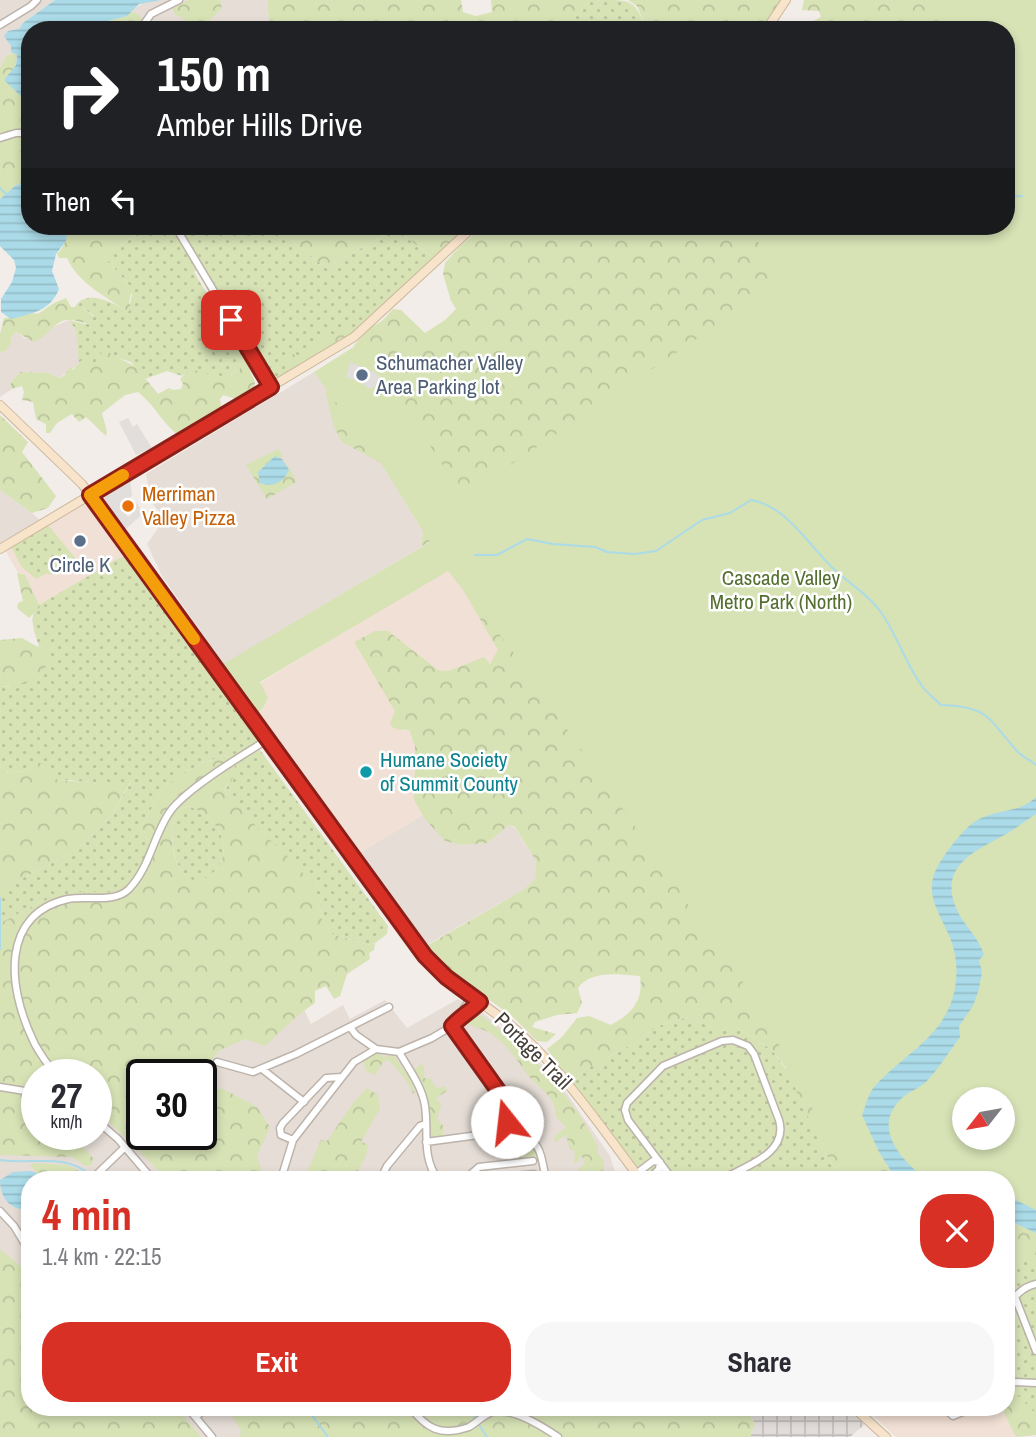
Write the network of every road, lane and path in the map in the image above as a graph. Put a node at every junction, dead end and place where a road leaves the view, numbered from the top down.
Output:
1 (37, 0) edge
2 (179, 0) edge
3 (786, 0) edge
4 (146, 21) edge
5 (772, 21) edge
6 (0, 25) edge
7 (21, 132) edge
8 (0, 138) edge
9 (180, 235) edge
10 (464, 235) edge
11 (271, 387) junction
12 (0, 405) edge
13 (90, 495) junction
14 (0, 548) edge
15 (267, 740) junction
16 (476, 999) junction
17 (389, 1007) dead end
18 (452, 1026) junction
19 (350, 1027) junction
20 (376, 1049) junction
21 (399, 1052) junction
22 (45, 1059) edge
23 (217, 1062) dead end
24 (261, 1069) junction
25 (342, 1077) junction
26 (0, 1087) edge
27 (21, 1090) edge
28 (304, 1102) junction
29 (425, 1124) junction
30 (503, 1130) junction
31 (112, 1135) edge
32 (293, 1140) junction
33 (426, 1142) junction
34 (125, 1147) junction
35 (533, 1161) dead end
36 (660, 1162) junction
37 (98, 1171) edge
38 (145, 1171) edge
39 (284, 1171) edge
40 (384, 1171) edge
41 (432, 1171) edge
42 (474, 1171) edge
43 (545, 1171) edge
44 (634, 1171) edge
45 (643, 1171) edge
46 (657, 1171) edge
47 (666, 1171) edge
48 (737, 1171) edge
49 (0, 1212) edge
50 (21, 1237) edge
51 (1036, 1284) edge
52 (1015, 1297) joint
53 (1015, 1310) edge
54 (1020, 1311) junction
55 (1036, 1351) edge
56 (1034, 1381) edge
57 (1015, 1383) edge
58 (197, 1416) edge
59 (416, 1416) edge
60 (485, 1416) edge
61 (517, 1416) edge
62 (863, 1416) edge
63 (212, 1437) edge
64 (558, 1437) edge
65 (886, 1437) edge

1 - 6 street
2 - 4 street
3 - 5 main road
7 - 8 street
9 - 11 street
10 - 11 main road
11 - 13 main road
12 - 13 main road, Portage Trail
13 - 14 main road
13 - 15 main road, Portage Trail
15 - 16 main road, Portage Trail
15 - 22 street
16 - 18 street
16 - 44 main road, Portage Trail
17 - 19 street
18 - 21 street
18 - 30 street
19 - 20 street
19 - 24 street
20 - 21 street
20 - 25 street
21 - 29 street
23 - 24 street
24 - 28 street
25 - 28 street
25 - 32 street
26 - 27 street
28 - 32 street
29 - 33 street
29 - 40 street
30 - 33 street
30 - 43 street
31 - 34 street
32 - 39 street
33 - 41 street
34 - 37 street
34 - 38 street
35 - 42 street
36 - 45 street
36 - 46 street
36 - 47 street
36 - 48 street
49 - 50 street
51 - 52 street
52 - 54 street
53 - 54 street
54 - 55 street
56 - 57 street
58 - 63 street
59 - 60 street
61 - 64 street
62 - 65 main road

